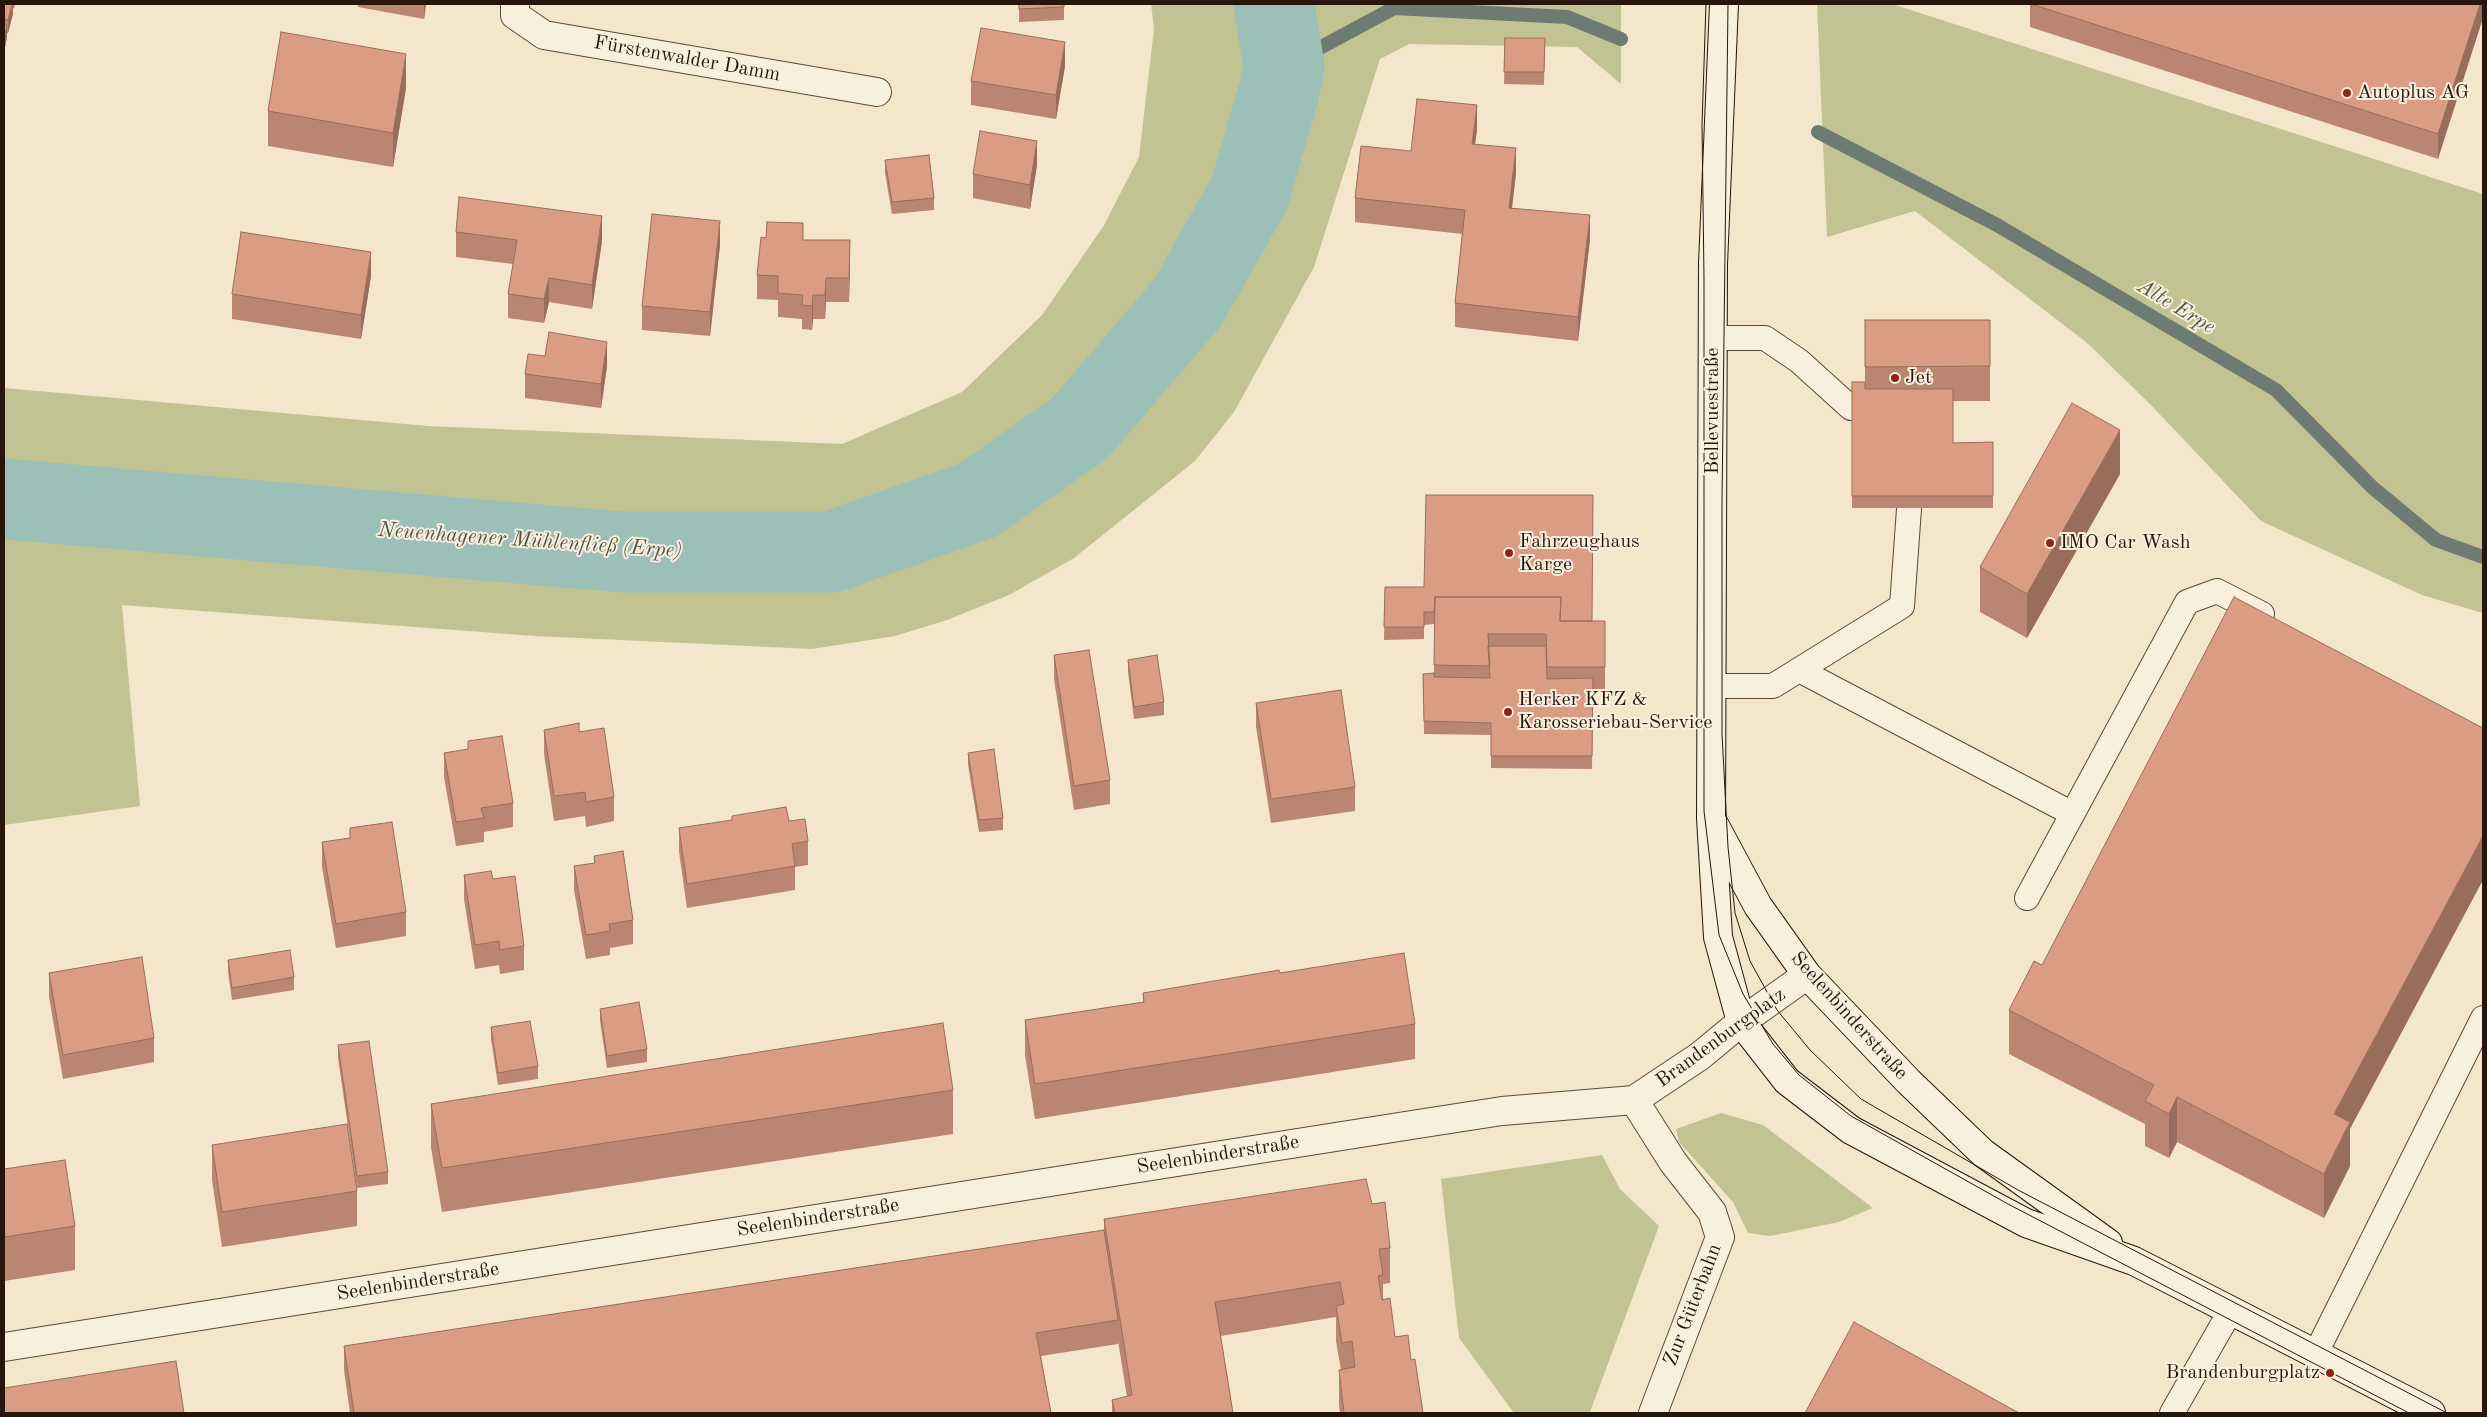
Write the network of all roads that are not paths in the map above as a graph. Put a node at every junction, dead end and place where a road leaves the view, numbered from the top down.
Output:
1 (515, 4) edge
2 (1724, 4) edge
3 (877, 92) dead end
4 (1713, 338) junction
5 (1851, 408) edge
6 (1909, 508) edge
7 (2280, 623) edge
8 (1799, 670) junction
9 (1710, 686) junction
10 (2071, 813) junction
11 (1711, 818) junction
12 (2027, 898) dead end
13 (1807, 975) junction
14 (2483, 1018) edge
15 (1741, 1022) junction
16 (1634, 1100) junction
17 (2134, 1261) junction
18 (2231, 1310) junction
19 (4, 1347) edge
20 (2316, 1353) junction
21 (1653, 1413) edge
22 (2172, 1413) edge
23 (2431, 1413) edge

1 - 3 street, Fürstenwalder Damm
2 - 4 street, Bellevuestraße
4 - 5 lane
4 - 9 street, Bellevuestraße
6 - 8 lane
7 - 10 lane
8 - 9 lane
8 - 10 lane
9 - 11 street, Bellevuestraße
10 - 12 lane
11 - 13 street, Seelenbinderstraße
11 - 15 street, Seelenbinderstraße
13 - 15 street, Brandenburgplatz
13 - 17 street, Seelenbinderstraße
14 - 20 lane
15 - 16 street, Brandenburgplatz
15 - 17 street, Seelenbinderstraße
16 - 19 street, Seelenbinderstraße
16 - 21 street, Zur Güterbahn
17 - 18 street, Seelenbinderstraße
18 - 20 street, Seelenbinderstraße
18 - 22 lane
20 - 23 street, Seelenbinderstraße

